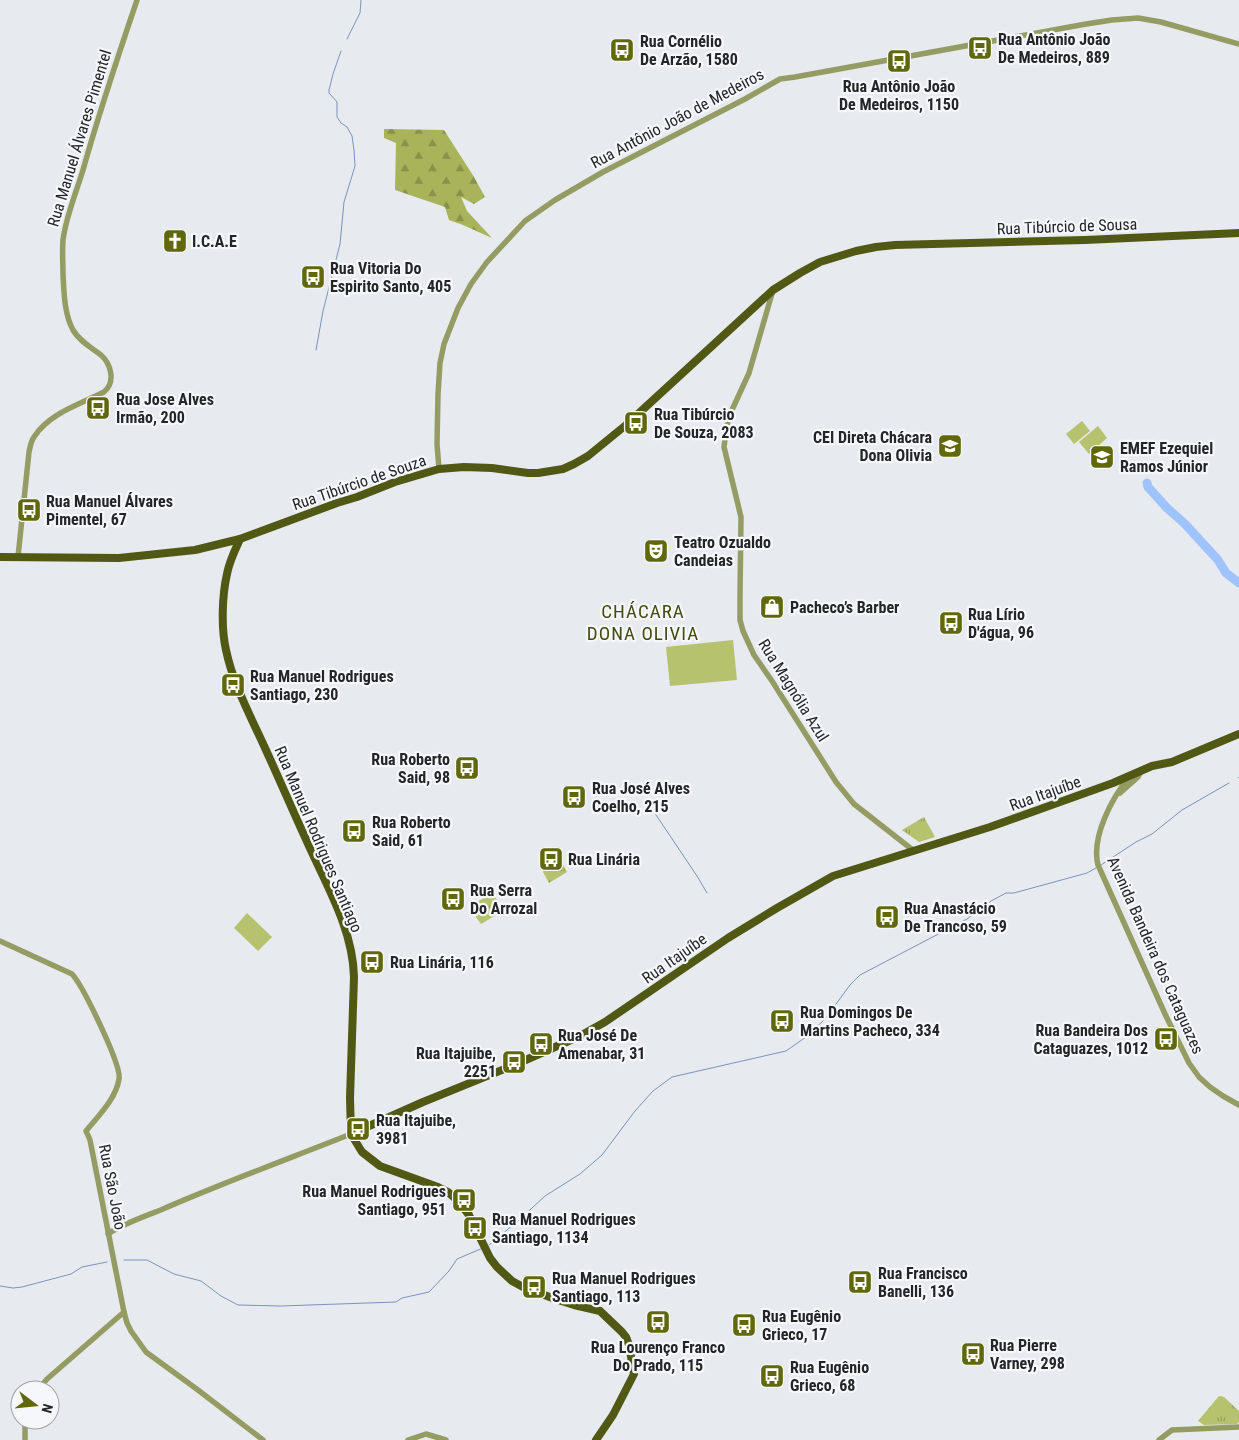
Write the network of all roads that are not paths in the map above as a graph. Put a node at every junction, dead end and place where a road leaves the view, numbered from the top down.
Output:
1 (137, 0) edge
2 (1239, 44) edge
3 (1239, 233) edge
4 (895, 245) joint
5 (773, 290) junction
6 (439, 469) junction
7 (240, 539) junction
8 (0, 557) edge
9 (18, 557) junction
10 (1239, 734) edge
11 (1134, 775) junction
12 (1117, 796) junction
13 (914, 850) junction
14 (0, 941) edge
15 (1239, 1105) edge
16 (351, 1134) junction
17 (106, 1223) junction
18 (118, 1227) junction
19 (108, 1234) junction
20 (124, 1312) junction
21 (47, 1380) edge
22 (1239, 1427) edge
23 (263, 1440) edge
24 (408, 1440) edge
25 (446, 1440) edge
26 (596, 1440) edge
27 (1159, 1440) edge

1 - 9 street, Rua Manuel Álvares Pimentel
2 - 6 street, Rua Antônio João de Medeiros
3 - 4 main road, Rua Tibúrcio de Sousa
4 - 5 main road, Rua Tibúrcio de Souza
5 - 6 main road, Rua Tibúrcio de Souza
5 - 13 street, Rua Magnólia Azul
6 - 7 main road, Rua Tibúrcio de Souza
7 - 9 main road, Rua Tibúrcio de Souza
7 - 16 main road, Rua Manuel Rodrigues Santiago
8 - 9 main road, Rua Tibúrcio de Souza
10 - 11 main road, Rua Itajuíbe
11 - 12 street, Avenida Bandeira dos Cataguazes
11 - 12 street, Avenida Bandeira dos Cataguazes
11 - 13 main road, Rua Itajuíbe
12 - 15 street, Avenida Bandeira dos Cataguazes
13 - 16 main road, Rua Itajuíbe
14 - 17 street, Rua São João
16 - 18 street, Rua Itajuíbe
16 - 26 main road
17 - 18 street
17 - 19 street, Rua São João
18 - 19 street, Rua Itajuíbe
19 - 20 street, Rua São João
20 - 21 street
20 - 23 street, Rua São João
22 - 27 street
24 - 25 street

